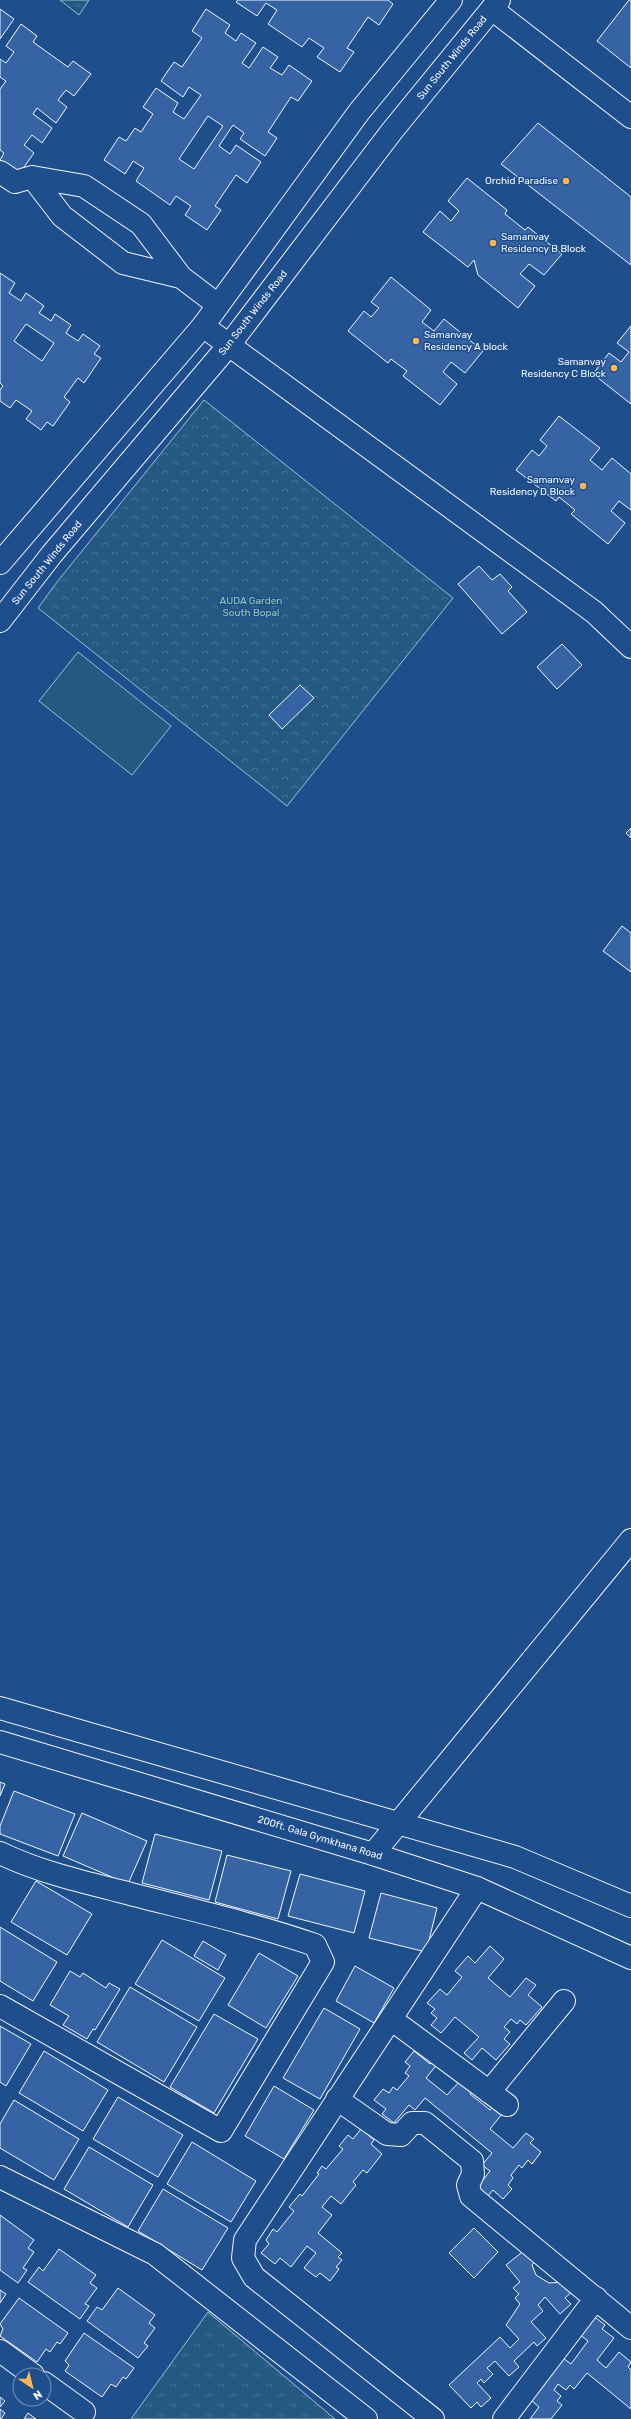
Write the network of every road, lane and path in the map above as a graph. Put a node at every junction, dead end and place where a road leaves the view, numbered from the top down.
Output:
1 (450, 0) edge
2 (496, 4) edge
3 (631, 116) edge
4 (0, 172) edge
5 (32, 177) junction
6 (181, 277) junction
7 (218, 305) junction
8 (203, 326) junction
9 (229, 345) junction
10 (0, 563) edge
11 (0, 621) edge
12 (631, 647) edge
13 (631, 1540) edge
14 (0, 1708) edge
15 (0, 1742) edge
16 (397, 1824) junction
17 (0, 1853) edge
18 (373, 1854) junction
19 (477, 1888) junction
20 (631, 1906) edge
21 (631, 1958) edge
22 (564, 2001) dead end
23 (0, 2006) edge
24 (391, 2019) junction
25 (489, 2092) junction
26 (337, 2099) junction
27 (507, 2105) dead end
28 (0, 2177) edge
29 (596, 2298) junction
30 (631, 2328) edge
31 (0, 2351) edge
32 (22, 2367) edge
33 (52, 2389) edge
34 (84, 2412) dead end
35 (366, 2419) edge
36 (433, 2419) edge
37 (504, 2419) edge

1 - 7 street
2 - 3 street
2 - 9 street, Sun South Winds Road
4 - 5 street
5 - 6 street
5 - 6 street
6 - 7 street
7 - 8 street
8 - 9 street
8 - 10 street
9 - 11 street, Sun South Winds Road
9 - 12 street
13 - 16 street
14 - 16 street
15 - 18 street, 200ft. Gala Gymkhana Road
16 - 18 street
16 - 20 street
17 - 23 street
18 - 19 street, 200ft. Gala Gymkhana Road
19 - 21 street, 200ft. Gala Gymkhana Road
19 - 24 street
22 - 25 street
24 - 25 street
24 - 26 street
25 - 27 street
26 - 29 street
26 - 36 street
28 - 35 street
29 - 30 street
29 - 37 street
31 - 32 street
33 - 34 street

